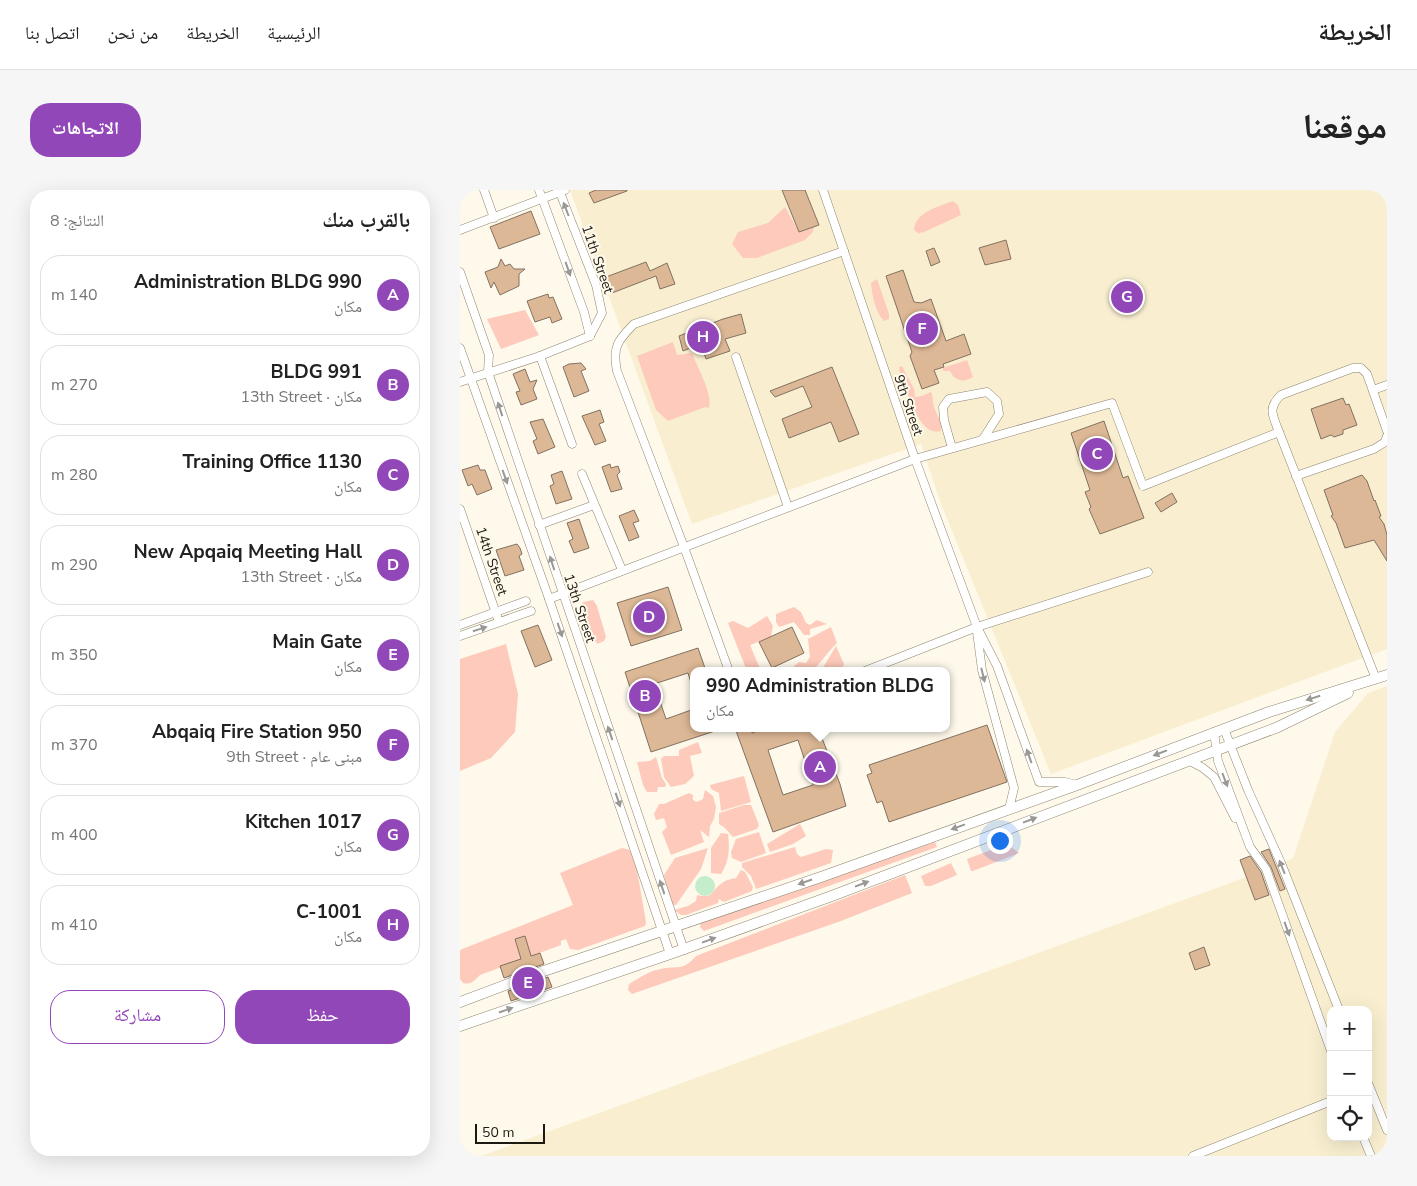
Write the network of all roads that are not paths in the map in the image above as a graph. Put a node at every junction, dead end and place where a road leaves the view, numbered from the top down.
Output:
1 (484, 190) edge
2 (539, 190) edge
3 (823, 190) edge
4 (561, 191) edge
5 (542, 199) junction
6 (494, 218) junction
7 (460, 230) edge
8 (844, 251) junction
9 (460, 272) edge
10 (590, 336) junction
11 (460, 348) edge
12 (540, 356) junction
13 (736, 356) dead end
14 (488, 372) junction
15 (470, 378) junction
16 (460, 382) edge
17 (1387, 385) edge
18 (1373, 390) junction
19 (1387, 431) edge
20 (1278, 432) junction
21 (1387, 436) edge
22 (983, 439) junction
23 (572, 444) dead end
24 (952, 448) junction
25 (914, 459) junction
26 (582, 474) dead end
27 (1296, 476) junction
28 (594, 505) junction
29 (788, 507) junction
30 (460, 509) edge
31 (539, 525) junction
32 (684, 547) junction
33 (622, 570) junction
34 (1148, 572) dead end
35 (562, 594) junction
36 (549, 598) junction
37 (526, 602) dead end
38 (531, 611) dead end
39 (496, 612) junction
40 (500, 622) junction
41 (460, 625) edge
42 (977, 627) junction
43 (460, 636) edge
44 (727, 667) edge
45 (875, 667) edge
46 (1387, 675) edge
47 (1376, 679) junction
48 (1219, 731) junction
49 (1230, 745) junction
50 (1216, 750) junction
51 (1190, 760) junction
52 (1077, 784) junction
53 (1009, 809) junction
54 (1250, 847) junction
55 (676, 926) junction
56 (662, 930) junction
57 (684, 950) junction
58 (670, 954) junction
59 (460, 1002) edge
60 (1337, 1006) edge
61 (460, 1026) edge
62 (1327, 1040) edge
63 (1372, 1093) edge
64 (1327, 1103) edge
65 (1387, 1130) edge
66 (1365, 1141) edge
67 (1193, 1156) edge
68 (1371, 1156) edge

1 - 6 street
2 - 5 street
3 - 8 street, 9th Street
4 - 5 street
10 -> 4 street, 11th Street
5 - 6 street
5 -> 10 street
6 - 7 street
8 - 25 street, 9th Street
8 - 32 street
9 - 14 street, 13th Street
10 - 12 street
11 - 15 street, 13th Street
12 - 14 street
12 - 23 street
13 - 29 street
14 - 15 street
31 -> 14 street, 13th Street
15 - 16 street
15 -> 36 street, 13th Street
17 - 18 street
18 - 19 street
18 - 20 street
20 - 22 street
20 - 27 street
21 - 27 street
22 - 24 street
22 - 24 street
24 - 25 street
25 - 29 street
25 - 42 street, 9th Street
26 - 28 street
27 - 47 street
28 - 31 street
28 - 33 street
29 - 32 street
30 - 39 street, 14th Street
35 -> 31 street, 13th Street
32 - 33 street
32 - 44 street
33 - 35 street
34 - 42 street
35 - 36 street
55 -> 35 street, 13th Street
36 -> 56 street, 13th Street
37 - 39 street
38 - 40 street
39 - 40 street, 14th Street
39 - 41 street
43 -> 40 street
42 - 45 street
52 -> 42 street
42 -> 53 street
46 - 47 street
47 -> 48 street
47 - 49 street
48 - 49 street
48 - 50 street
48 -> 52 street
49 - 50 street
60 -> 49 street
50 - 51 street
50 -> 54 street
51 - 54 street
57 -> 51 street
52 - 53 street
53 -> 55 street
54 -> 62 street
55 - 56 street
55 - 57 street, 13th Street
56 - 58 street, 13th Street
56 - 59 street
57 - 58 street
61 -> 58 street
63 - 65 street
64 - 67 street
66 - 68 street

